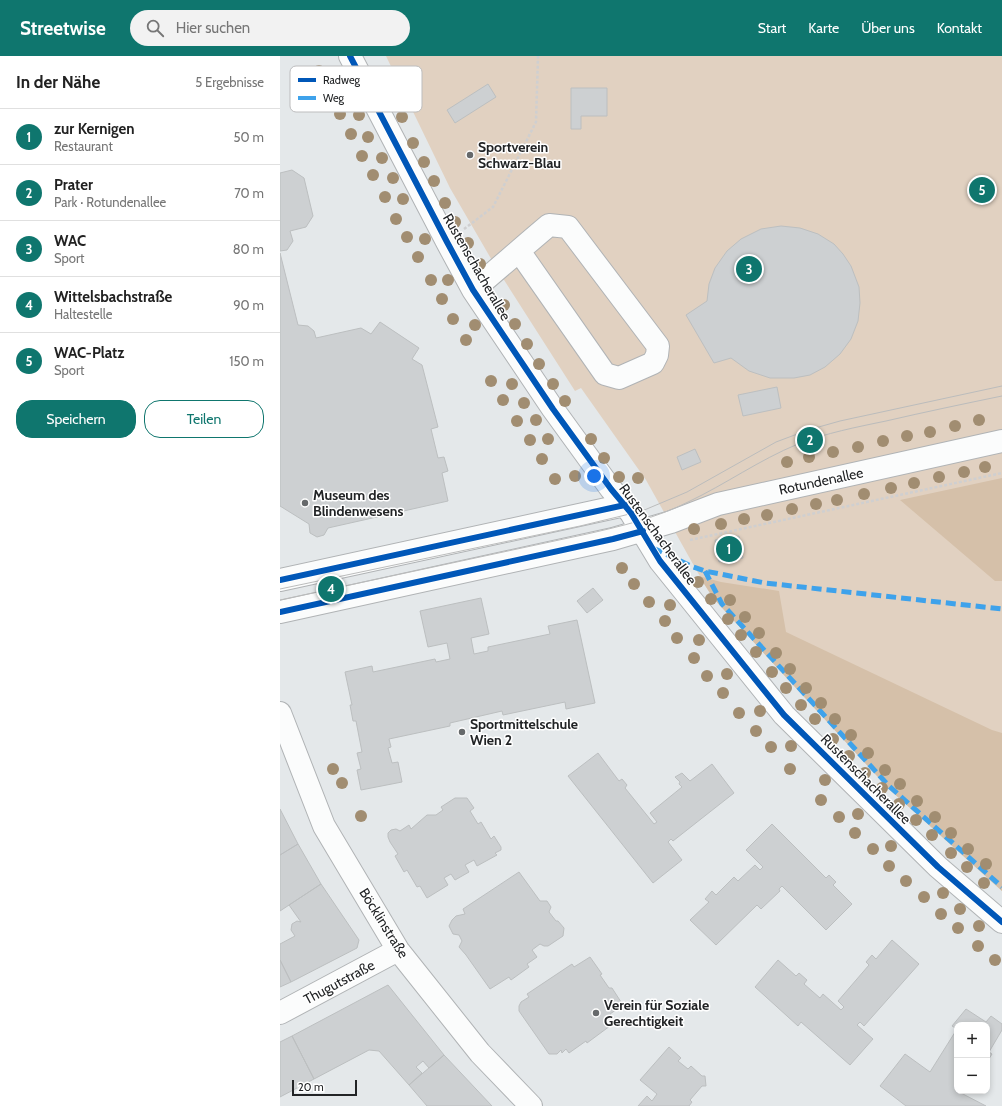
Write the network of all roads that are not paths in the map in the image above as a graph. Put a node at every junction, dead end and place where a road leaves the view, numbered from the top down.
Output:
1 (350, 56) edge
2 (355, 66) edge
3 (379, 112) edge
4 (519, 251) junction
5 (473, 290) junction
6 (1002, 441) edge
7 (625, 505) junction
8 (643, 531) junction
9 (280, 580) edge
10 (280, 612) edge
11 (280, 714) edge
12 (1002, 922) edge
13 (398, 950) junction
14 (280, 1014) edge
15 (531, 1106) edge

1 - 2 street, Rustenschacherallee
3 - 5 street, Rustenschacherallee
4 - 4 street
4 - 5 street
5 - 7 street, Rustenschacherallee
6 - 8 street, Rotundenallee
7 - 8 street, Rustenschacherallee
7 - 9 street
8 - 10 street, Rotundenallee
8 - 12 street, Rustenschacherallee
11 - 13 street, Böcklinstraße
13 - 14 street, Thugutstraße
13 - 15 street, Böcklinstraße

